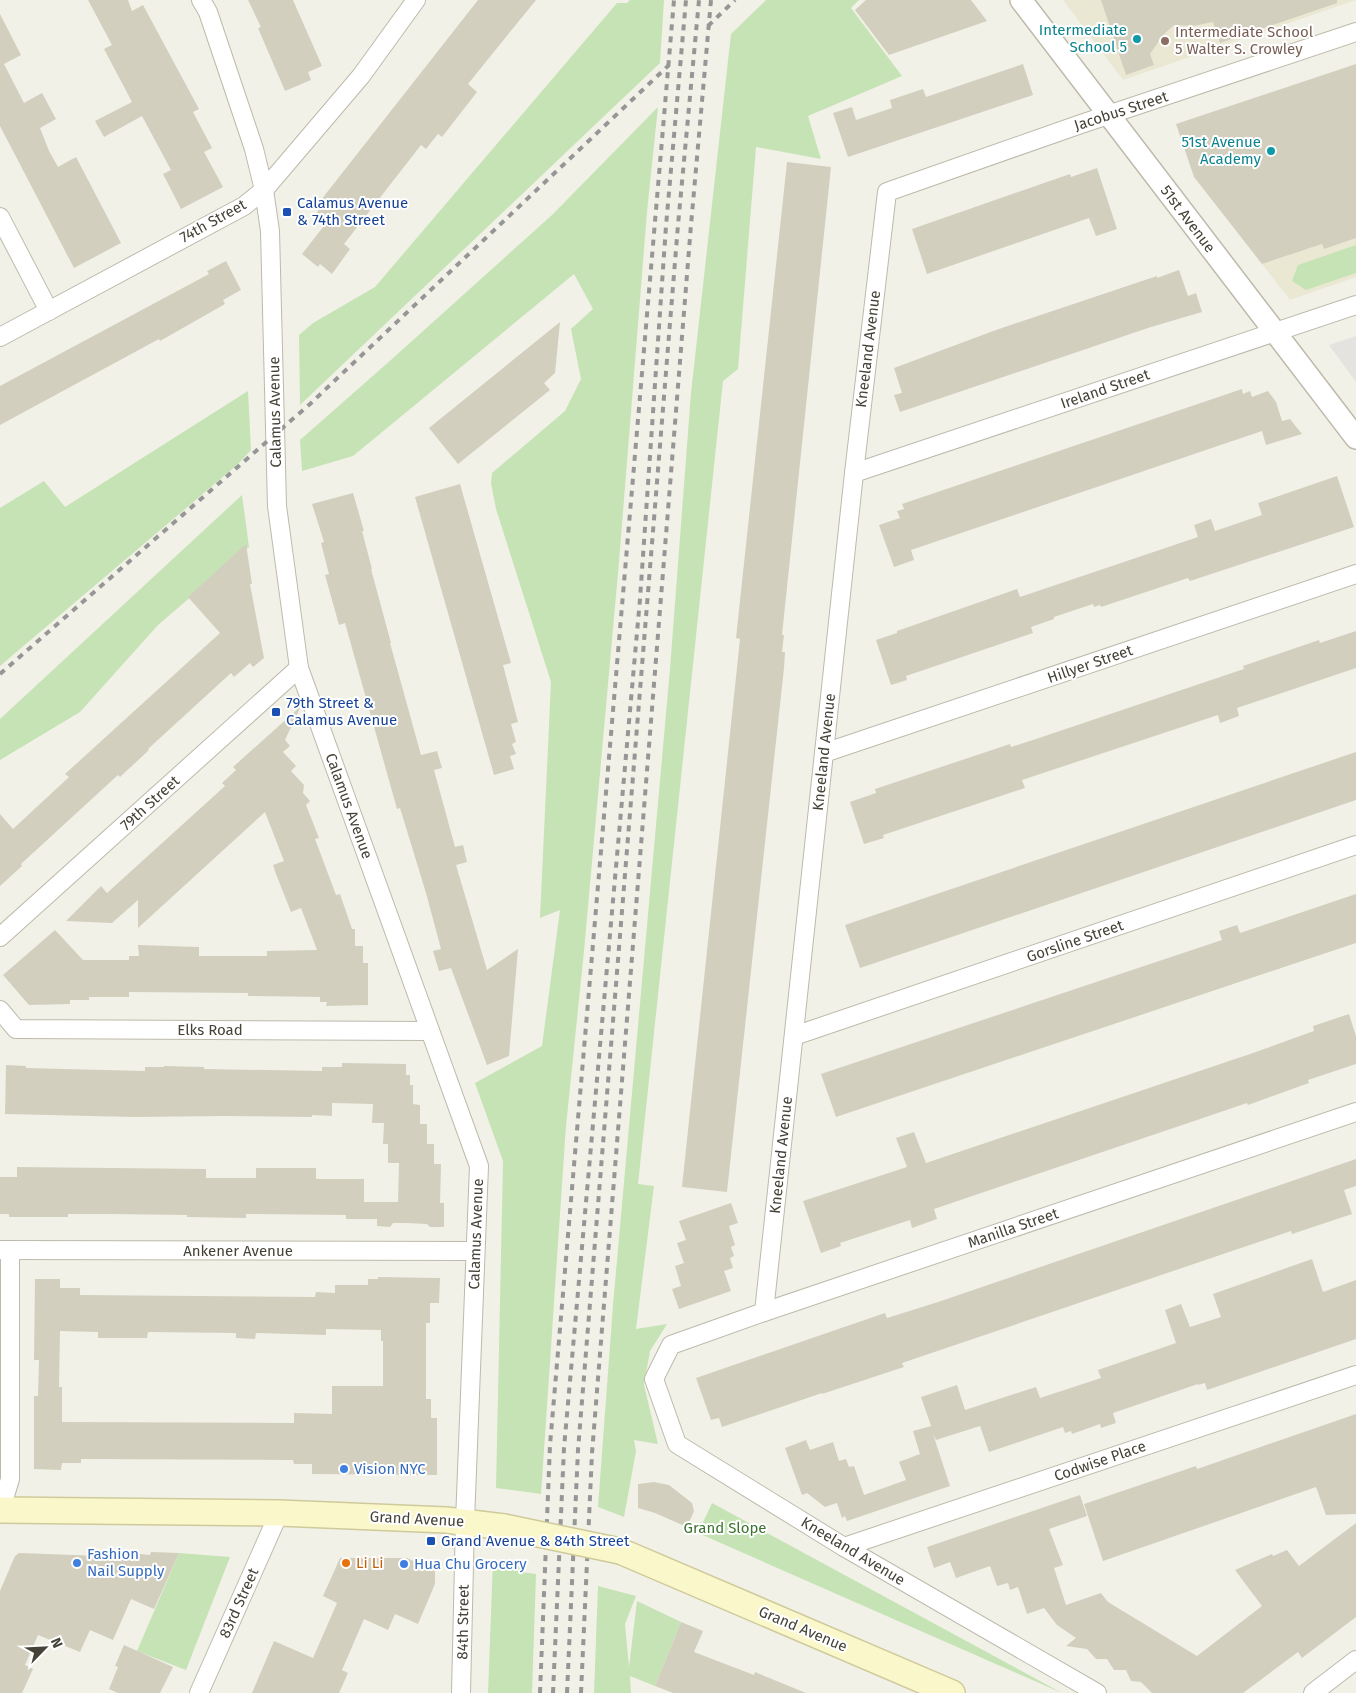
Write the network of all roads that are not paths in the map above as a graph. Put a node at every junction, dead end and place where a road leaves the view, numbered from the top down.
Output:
1 (201, 0) edge
2 (416, 0) edge
3 (1021, 0) edge
4 (1356, 32) edge
5 (1109, 115) junction
6 (264, 190) junction
7 (887, 192) joint
8 (0, 217) edge
9 (1356, 305) edge
10 (48, 311) junction
11 (1275, 332) junction
12 (0, 337) edge
13 (1356, 438) edge
14 (854, 473) junction
15 (1356, 574) edge
16 (299, 668) junction
17 (824, 753) junction
18 (1356, 845) edge
19 (0, 937) edge
20 (0, 1010) edge
21 (430, 1031) junction
22 (794, 1036) junction
23 (1356, 1112) edge
24 (5, 1250) edge
25 (475, 1251) junction
26 (764, 1312) junction
27 (671, 1345) joint
28 (1356, 1375) edge
29 (0, 1511) edge
30 (279, 1513) junction
31 (466, 1521) junction
32 (844, 1547) junction
33 (1356, 1660) edge
34 (199, 1693) edge
35 (461, 1693) edge
36 (952, 1693) edge
37 (1097, 1693) edge
38 (1313, 1693) edge

1 - 6 street, Calamus Avenue
2 - 6 street, 74th Street
3 - 5 street, 51st Avenue
4 - 5 street, Jacobus Street
5 - 7 street, Jacobus Street
5 - 11 street, 51st Avenue
6 - 10 street, 74th Street
6 - 16 street, Calamus Avenue
7 - 14 street, Kneeland Avenue
8 - 10 street
9 - 11 street, Ireland Street
10 - 12 street, 74th Street
11 - 13 street, 51st Avenue
11 - 14 street, Ireland Street
14 - 17 street, Kneeland Avenue
15 - 17 street, Hillyer Street
16 - 19 street, 79th Street
16 - 21 street, Calamus Avenue
17 - 22 street, Kneeland Avenue
18 - 22 street, Gorsline Street
20 - 21 street, Elks Road
21 - 25 street, Calamus Avenue
22 - 26 street, Kneeland Avenue
23 - 26 street, Manilla Street
24 - 25 street, Ankener Avenue
24 - 29 street
25 - 31 street, Calamus Avenue
26 - 27 street, Manilla Street
27 - 32 street, Kneeland Avenue
28 - 32 street, Codwise Place
29 - 30 main road, Grand Avenue
30 - 31 main road, Grand Avenue
30 - 34 street, 83rd Street
31 - 35 street, 84th Street
31 - 36 main road, Grand Avenue, bridge
32 - 37 street, Kneeland Avenue
33 - 38 street

